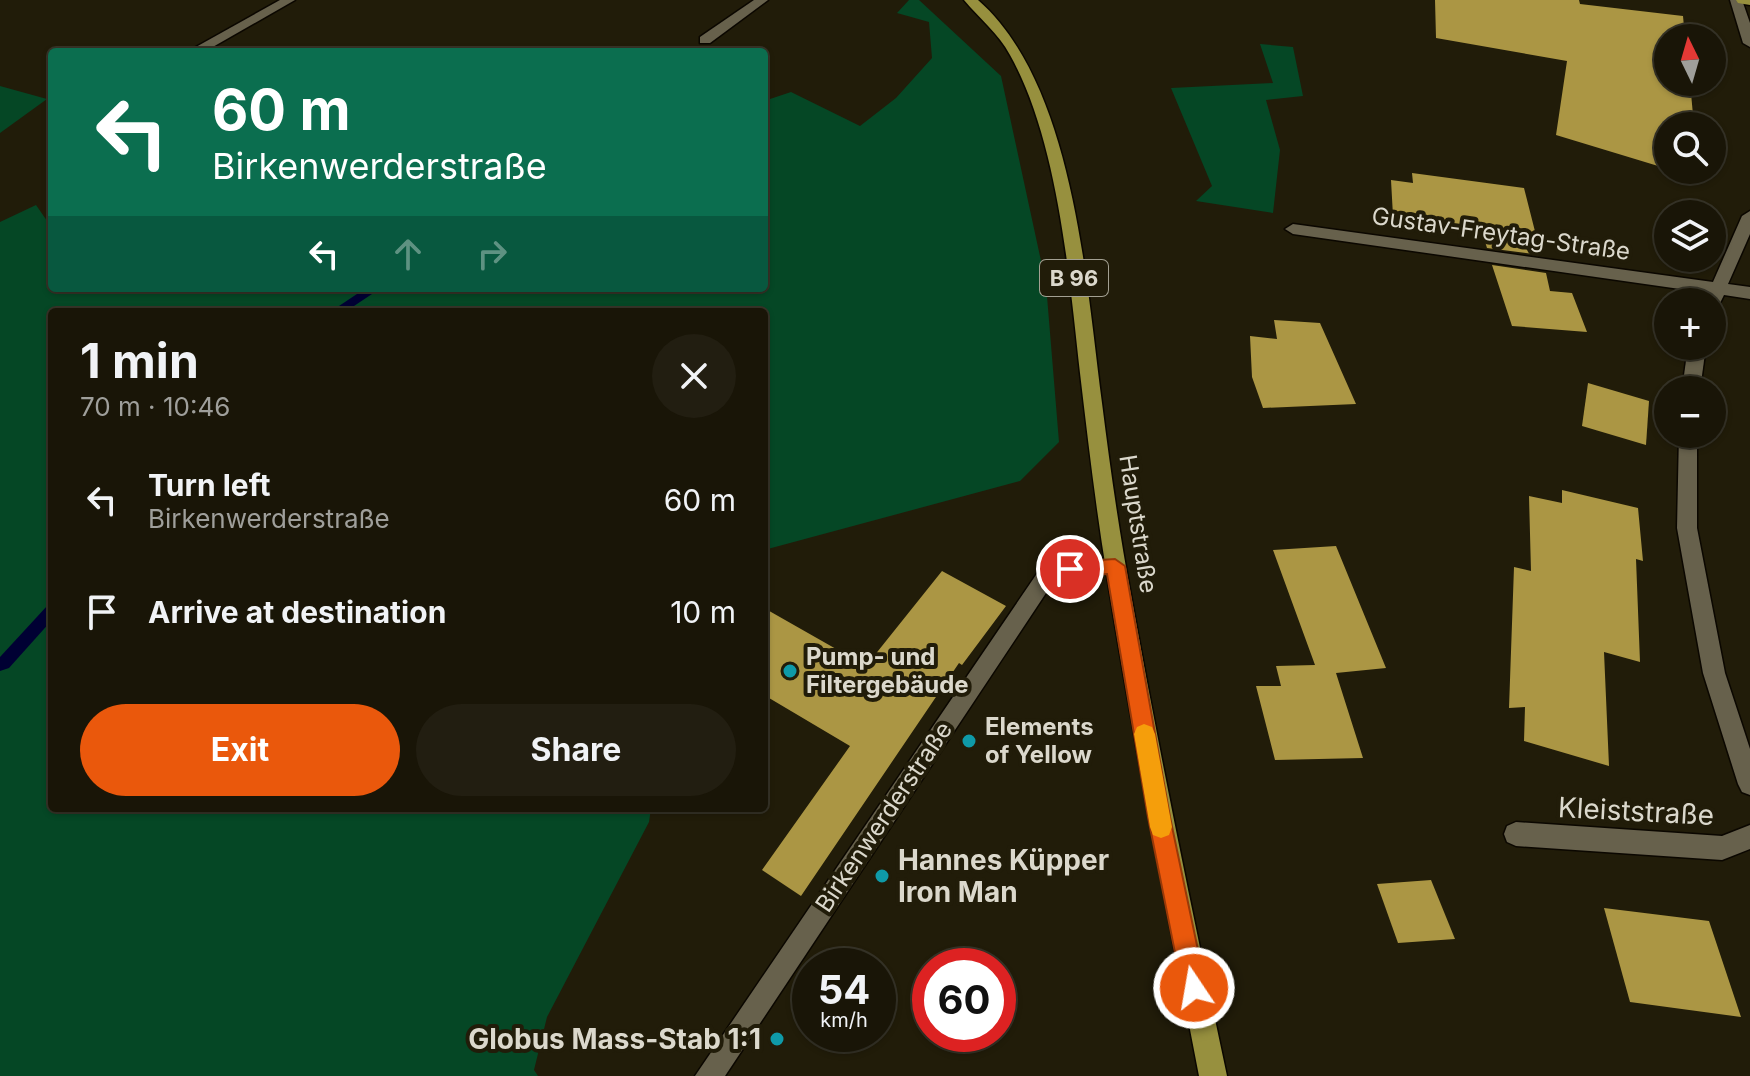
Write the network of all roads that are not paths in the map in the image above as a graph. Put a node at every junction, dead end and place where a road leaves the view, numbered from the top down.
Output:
1 (289, 0) edge
2 (762, 0) edge
3 (970, 0) edge
4 (1739, 0) edge
5 (1750, 1) edge
6 (705, 40) dead end
7 (1750, 43) edge
8 (201, 48) edge
9 (1750, 216) edge
10 (1293, 229) dead end
11 (1665, 288) edge
12 (1718, 288) edge
13 (1750, 293) edge
14 (1726, 295) edge
15 (1688, 448) edge
16 (1115, 566) junction
17 (1750, 784) edge
18 (1516, 834) dead end
19 (1750, 837) edge
20 (709, 1076) edge
21 (1213, 1076) edge

1 - 8 street
2 - 6 street
3 - 16 main road, Hauptstraße / B 96
4 - 5 main road
4 - 7 street
9 - 12 street
10 - 11 street, Gustav-Freytag-Straße
13 - 14 street, Gustav-Freytag-Straße
15 - 17 street
16 - 20 street, Birkenwerderstraße
16 - 21 main road, Hauptstraße / B 96
18 - 19 street, Kleiststraße

